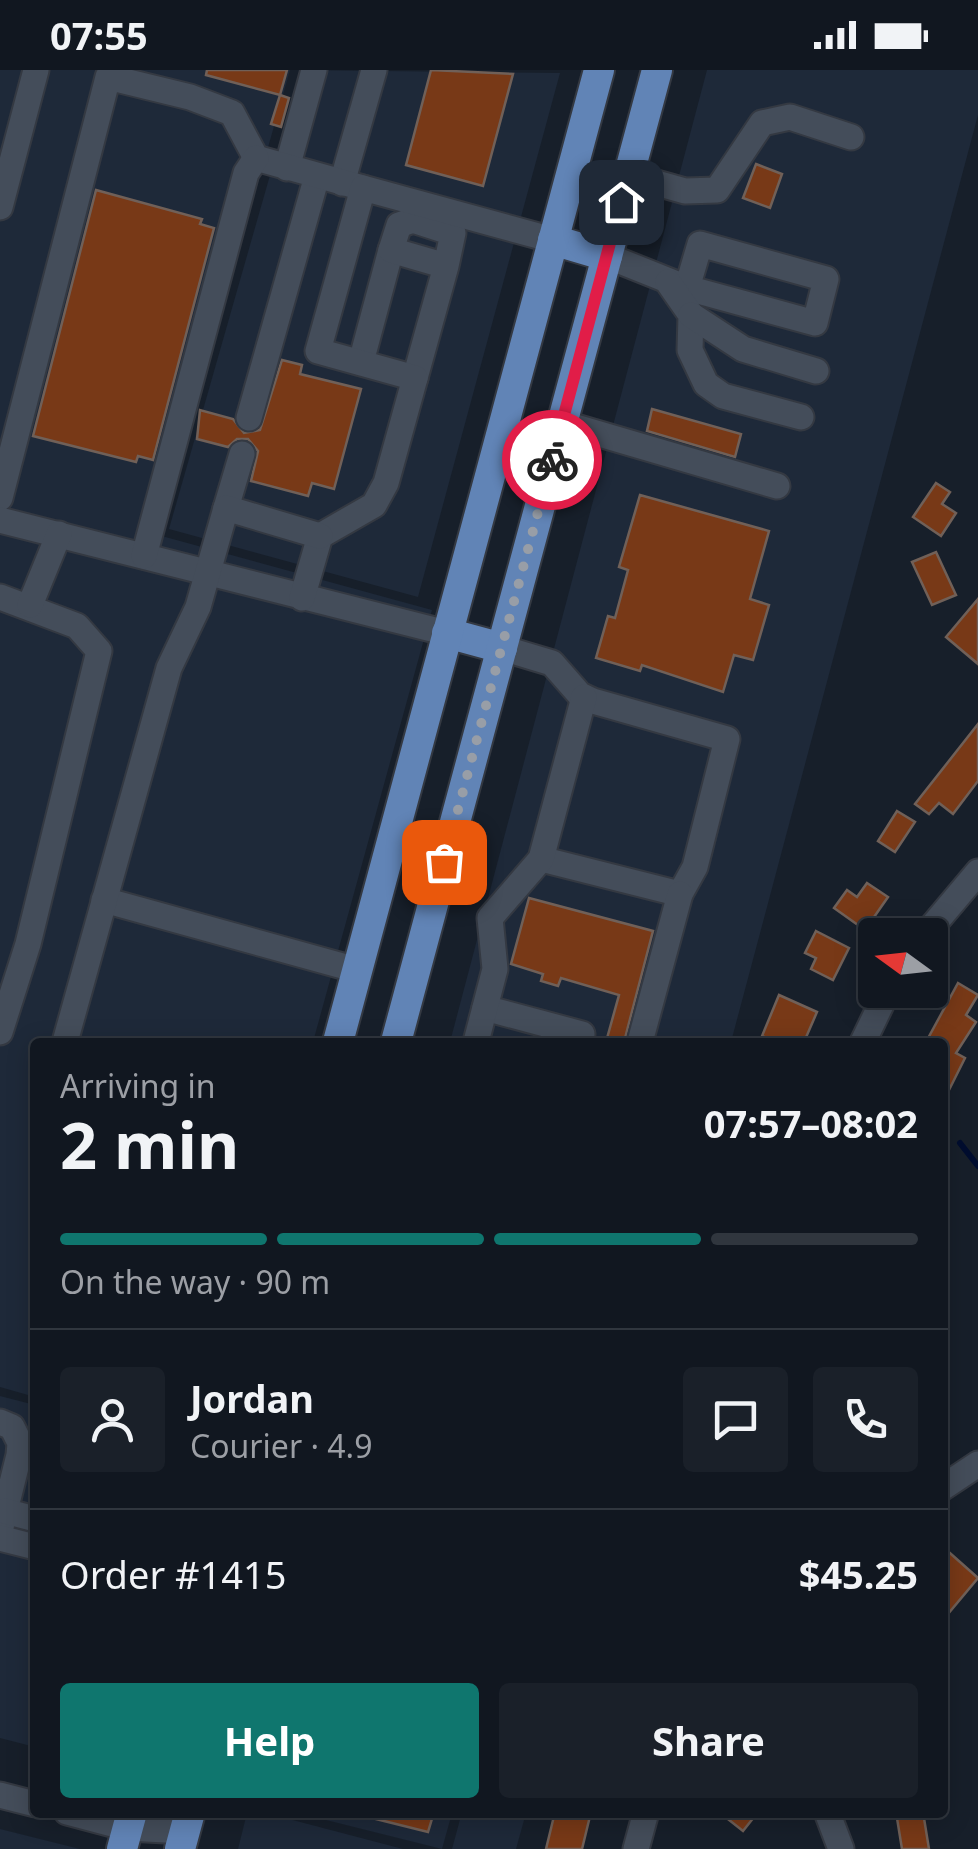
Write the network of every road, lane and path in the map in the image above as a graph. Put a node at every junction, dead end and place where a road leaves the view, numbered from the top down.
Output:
1 (36, 70) edge
2 (314, 70) edge
3 (374, 70) edge
4 (598, 70) edge
5 (656, 70) edge
6 (851, 137) dead end
7 (256, 158) junction
8 (287, 168) junction
9 (628, 175) junction
10 (341, 183) junction
11 (0, 207) edge
12 (553, 240) junction
13 (392, 243) junction
14 (607, 256) junction
15 (448, 259) junction
16 (678, 285) junction
17 (692, 315) junction
18 (360, 362) junction
19 (816, 370) dead end
20 (415, 378) junction
21 (801, 417) dead end
22 (249, 418) dead end
23 (562, 423) junction
24 (242, 454) dead end
25 (777, 486) dead end
26 (0, 498) edge
27 (226, 508) junction
28 (0, 520) edge
29 (60, 534) junction
30 (320, 536) junction
31 (144, 556) junction
32 (207, 573) junction
33 (0, 597) edge
34 (302, 598) junction
35 (30, 606) junction
36 (447, 633) junction
37 (502, 648) junction
38 (584, 696) junction
39 (540, 859) junction
40 (978, 872) edge
41 (680, 894) junction
42 (104, 900) junction
43 (939, 918) edge
44 (358, 970) junction
45 (485, 1008) junction
46 (879, 1008) edge
47 (0, 1032) edge
48 (582, 1034) dead end
49 (66, 1038) edge
50 (339, 1038) edge
51 (397, 1038) edge
52 (477, 1038) edge
53 (641, 1038) edge
54 (864, 1038) edge
55 (0, 1422) edge
56 (978, 1464) edge
57 (948, 1484) edge
58 (30, 1520) edge
59 (2, 1527) edge
60 (30, 1544) edge
61 (0, 1794) edge
62 (30, 1803) edge
63 (87, 1818) edge
64 (644, 1818) edge
65 (829, 1818) edge
66 (127, 1830) edge
67 (185, 1831) edge
68 (636, 1849) edge
69 (841, 1849) edge

1 - 11 street
2 - 8 street
3 - 10 street
4 - 12 main road
5 - 9 main road
6 - 9 street
7 - 8 street
7 - 26 street
7 - 31 street
8 - 10 street
9 - 14 main road
10 - 12 street
10 - 18 street
10 - 22 street
12 - 14 main road
12 - 36 main road
13 - 15 street
13 - 15 street
13 - 18 street
14 - 16 street
14 - 23 main road
15 - 20 street
16 - 16 street
16 - 17 street
17 - 19 street
17 - 21 street
18 - 20 street
20 - 30 street
23 - 25 street
23 - 37 main road
24 - 27 street
27 - 30 street
27 - 32 street
28 - 29 street
29 - 31 street
29 - 35 street
30 - 34 street
31 - 32 street
32 - 34 street
32 - 42 street
33 - 35 street
34 - 36 street
35 - 47 street
36 - 37 main road
36 - 44 main road
37 - 38 street
37 - 51 main road
38 - 39 street
38 - 41 street
39 - 41 street
39 - 45 street
40 - 43 street
41 - 53 street
42 - 44 street
42 - 49 street
44 - 50 main road
45 - 48 street
45 - 52 street
46 - 54 street
55 - 59 street
56 - 57 street
58 - 59 street
59 - 60 street
61 - 62 street
63 - 66 street
64 - 68 street
65 - 69 street
66 - 67 street

